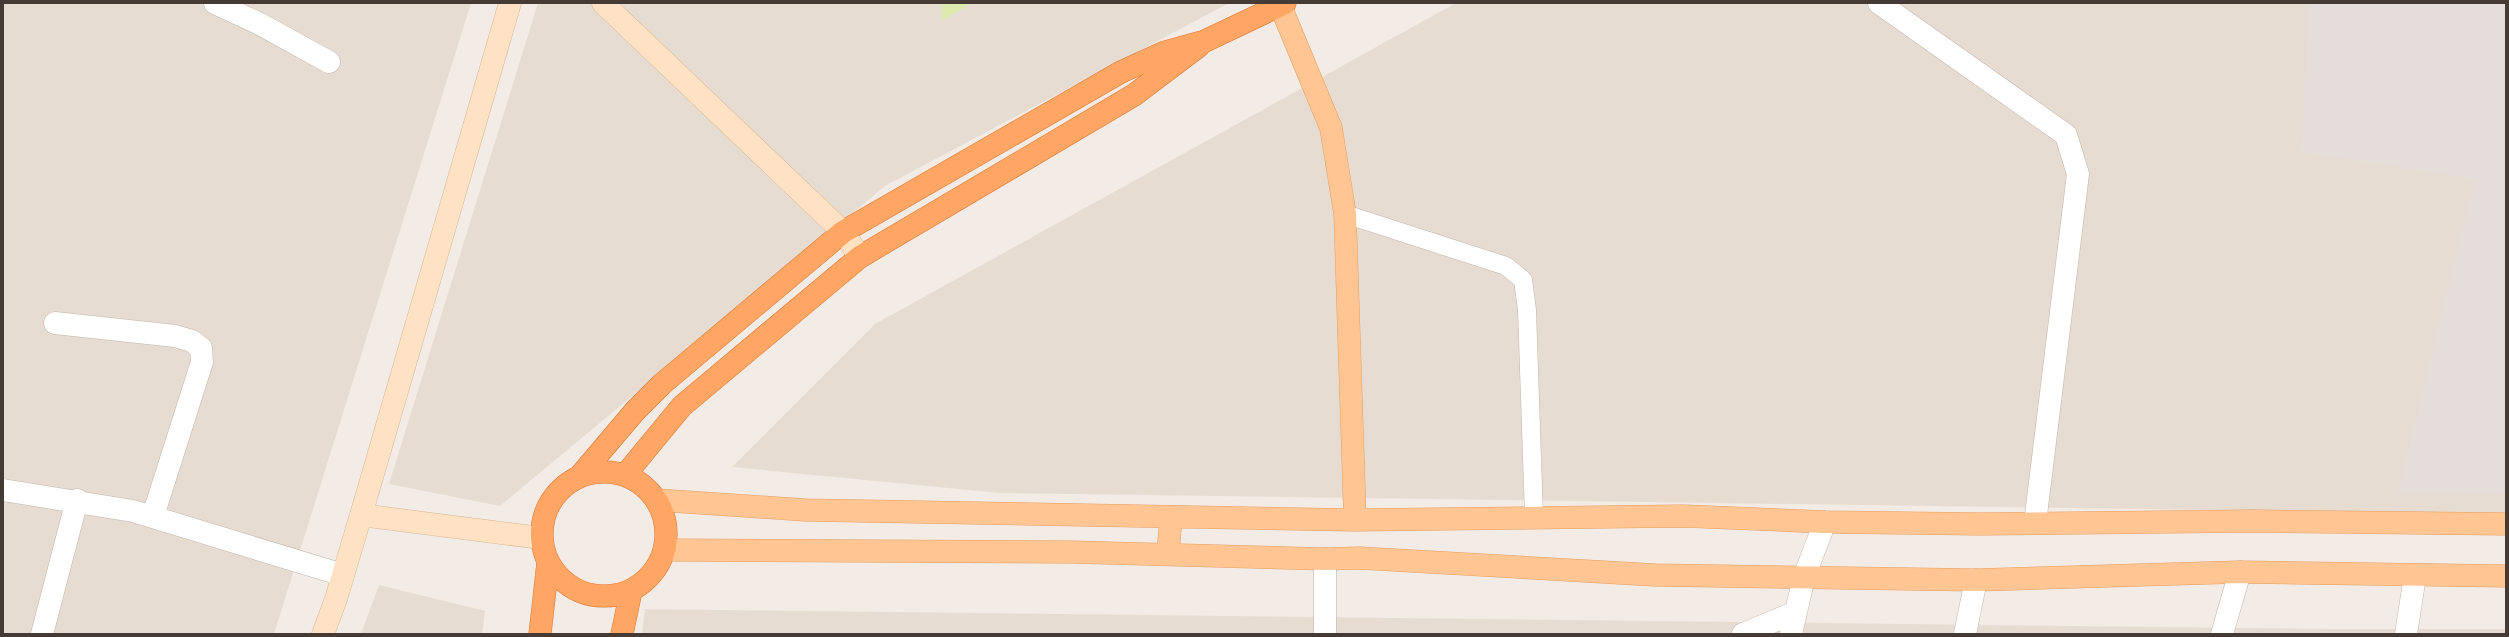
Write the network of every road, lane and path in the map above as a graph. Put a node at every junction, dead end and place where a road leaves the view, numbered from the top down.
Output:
1 (215, 3) edge
2 (510, 3) edge
3 (603, 3) edge
4 (1878, 3) edge
5 (1282, 4) edge
6 (1205, 41) junction
7 (329, 62) dead end
8 (1345, 214) junction
9 (843, 232) junction
10 (860, 257) junction
11 (55, 323) dead end
12 (625, 475) junction
13 (579, 477) junction
14 (3, 490) edge
15 (77, 500) junction
16 (657, 500) junction
17 (153, 516) junction
18 (361, 516) junction
19 (1171, 517) junction
20 (1534, 517) junction
21 (1355, 520) junction
22 (1825, 522) junction
23 (2035, 523) junction
24 (2506, 524) edge
25 (541, 538) junction
26 (666, 550) junction
27 (1168, 553) junction
28 (1325, 559) junction
29 (548, 562) junction
30 (2240, 572) junction
31 (343, 575) junction
32 (2415, 576) junction
33 (2506, 576) edge
34 (1804, 578) junction
35 (1976, 580) junction
36 (631, 591) junction
37 (1796, 612) junction
38 (42, 634) edge
39 (323, 634) edge
40 (540, 634) edge
41 (622, 634) edge
42 (1325, 634) edge
43 (1743, 634) edge
44 (1791, 634) edge
45 (1965, 634) edge
46 (2222, 634) edge
47 (2406, 634) edge

1 - 7 street
2 - 18 street
3 - 9 street
4 - 23 street
5 - 6 highway
5 - 8 main road
6 - 9 highway
6 - 10 highway
8 - 20 lane
8 - 21 main road
9 - 10 street
9 - 13 highway
10 - 12 highway
11 - 17 street
12 - 13 highway
12 - 16 highway
13 - 25 highway
14 - 15 street
15 - 17 street
15 - 38 street
16 - 19 main road
16 - 26 highway
17 - 31 street
18 - 25 street
18 - 31 street
19 - 21 main road
19 - 27 main road
20 - 21 main road
20 - 22 main road
22 - 23 main road
22 - 34 street
23 - 24 main road
25 - 29 highway
26 - 27 main road
26 - 36 highway
27 - 28 main road
28 - 34 main road
28 - 42 street
29 - 36 highway
29 - 40 highway
30 - 32 main road
30 - 35 main road
30 - 46 street
31 - 39 street
32 - 33 main road
32 - 47 street
34 - 35 main road
34 - 37 street
35 - 45 street
36 - 41 highway
37 - 43 street
37 - 44 street

